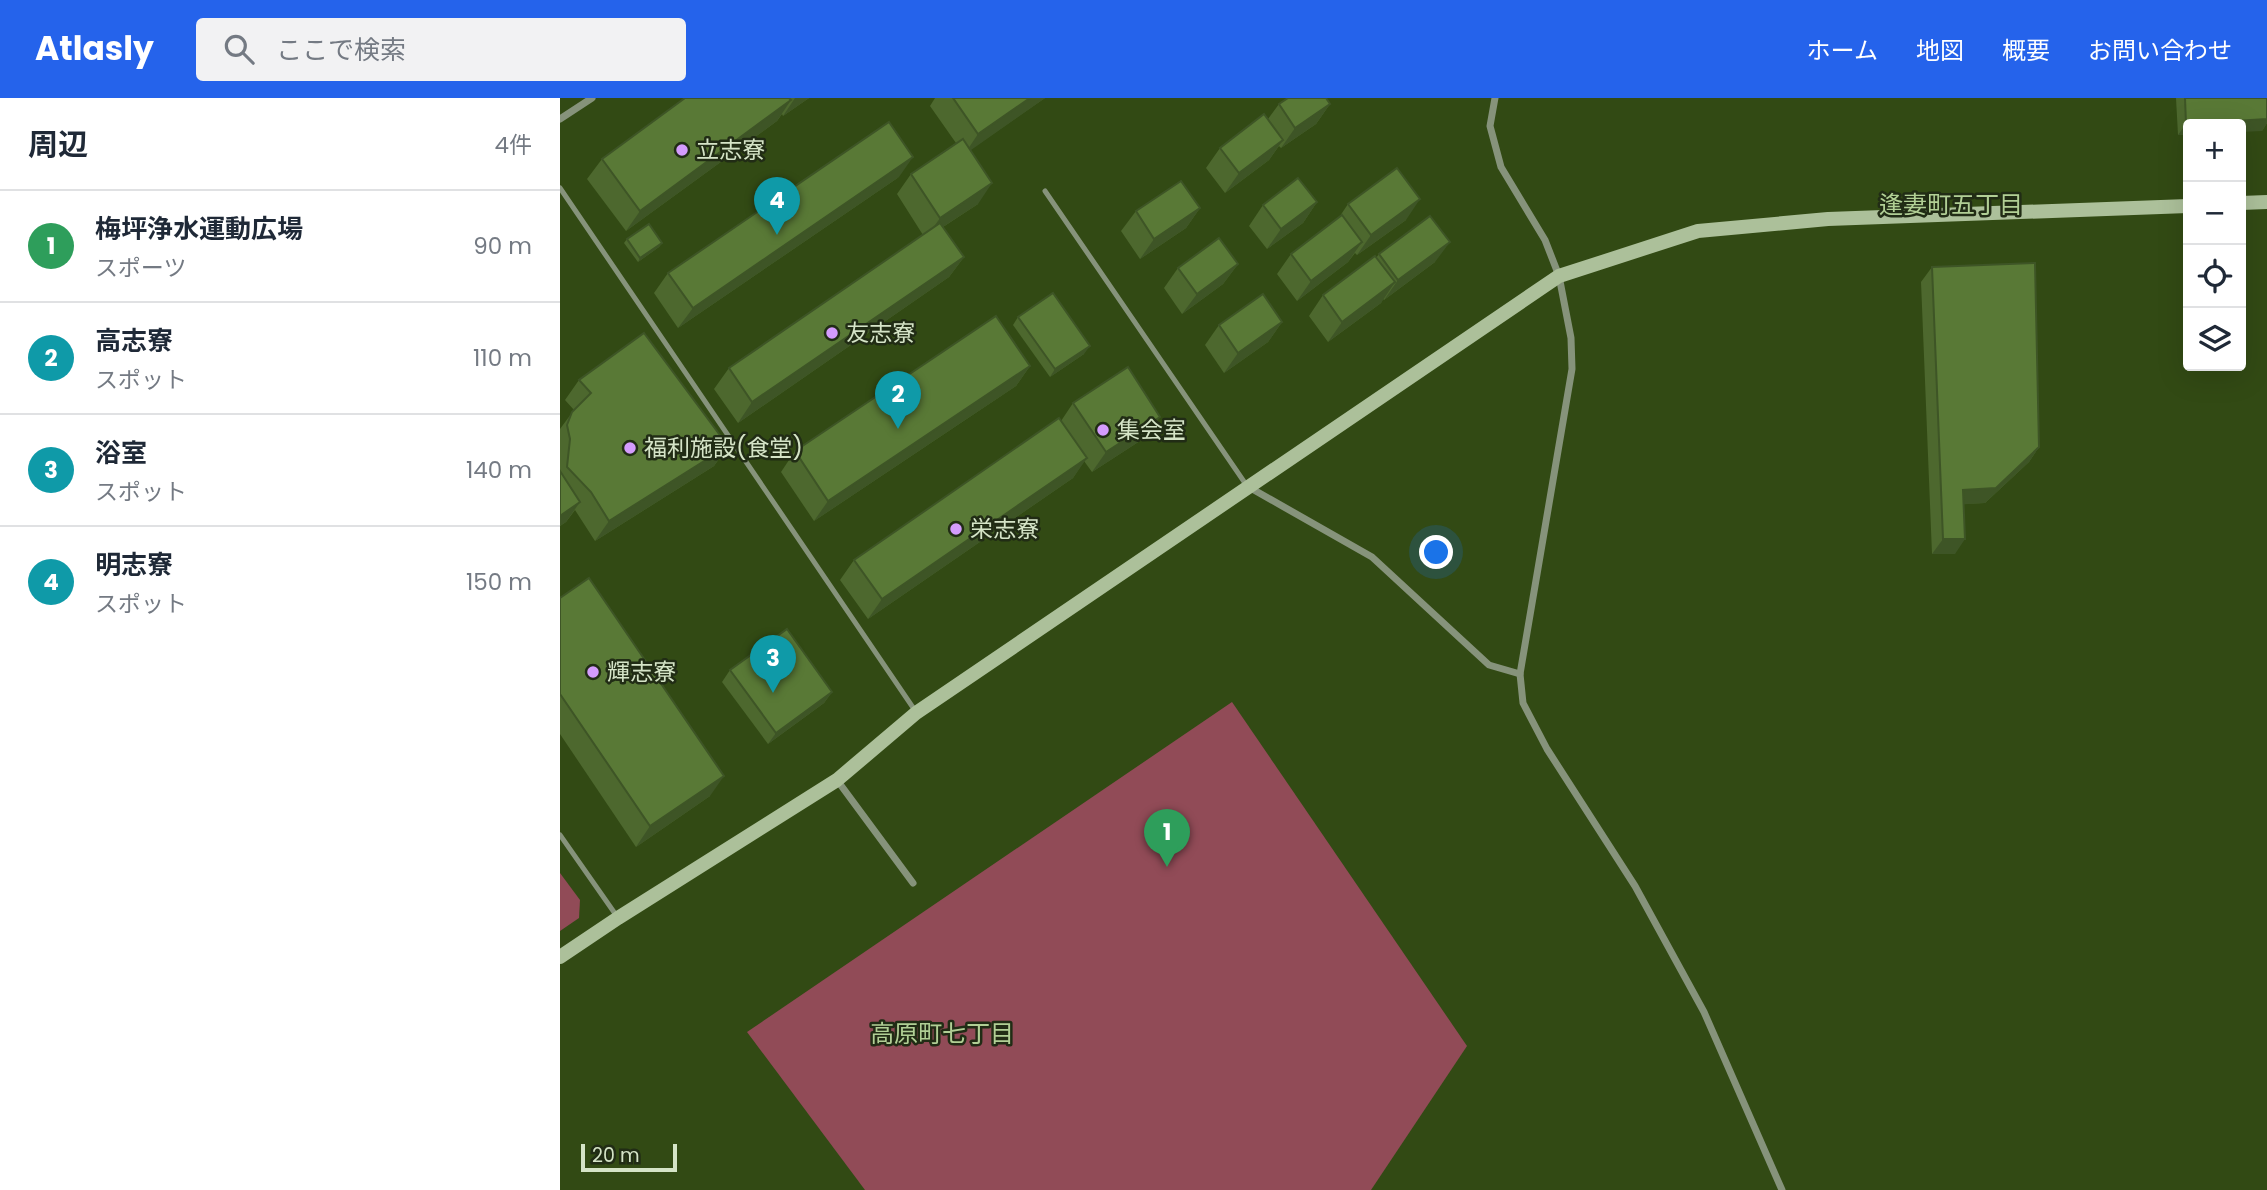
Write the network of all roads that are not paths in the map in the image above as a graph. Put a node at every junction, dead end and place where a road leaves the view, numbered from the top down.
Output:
1 (593, 98) edge
2 (1495, 98) edge
3 (560, 119) edge
4 (560, 188) edge
5 (1045, 191) dead end
6 (2267, 202) edge
7 (2246, 204) edge
8 (2183, 206) edge
9 (1559, 276) junction
10 (1247, 486) junction
11 (1520, 674) junction
12 (916, 713) junction
13 (837, 780) junction
14 (560, 835) edge
15 (913, 883) dead end
16 (618, 918) junction
17 (560, 957) edge
18 (1782, 1190) edge

1 - 3 street
2 - 9 street
4 - 12 lane
5 - 10 lane
6 - 7 street
8 - 9 street
9 - 10 street
9 - 11 street
10 - 11 street
10 - 12 street
11 - 18 street
12 - 13 street
13 - 15 street
13 - 16 street
14 - 16 lane
16 - 17 street

